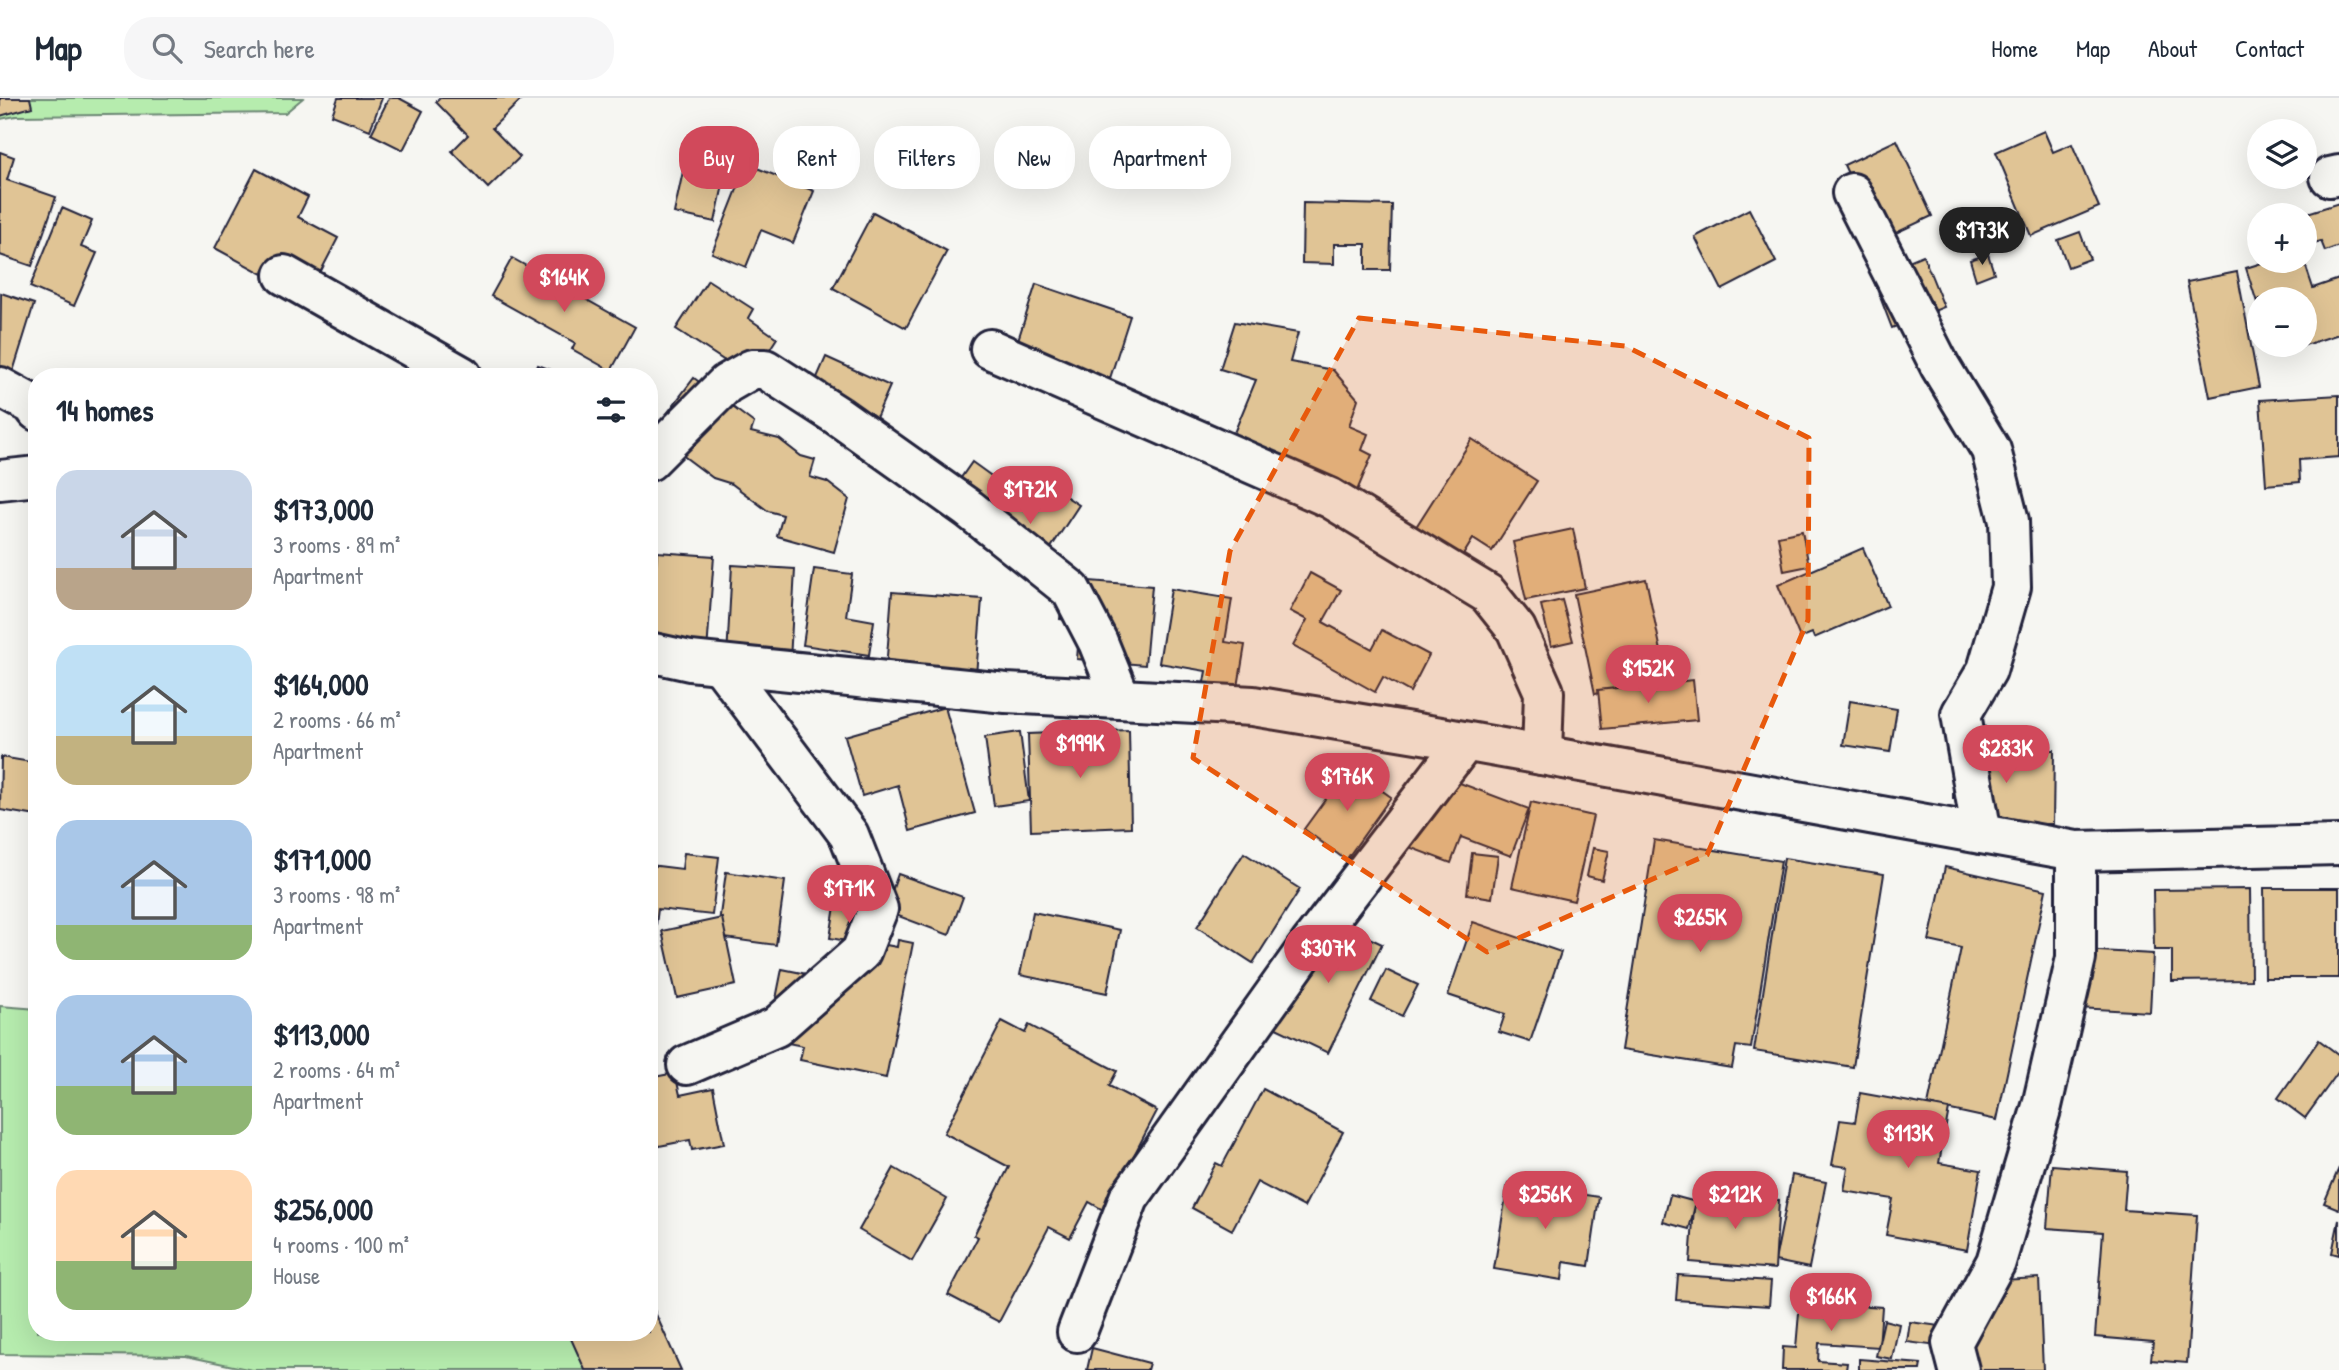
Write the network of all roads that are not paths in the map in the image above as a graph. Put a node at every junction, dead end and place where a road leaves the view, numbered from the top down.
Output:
1 (1852, 193) dead end
2 (284, 275) dead end
3 (989, 349) dead end
4 (448, 368) edge
5 (0, 387) edge
6 (28, 402) edge
7 (658, 452) edge
8 (28, 477) edge
9 (0, 480) edge
10 (658, 654) edge
11 (721, 665) junction
12 (1121, 699) junction
13 (1465, 742) junction
14 (1542, 755) junction
15 (1982, 834) junction
16 (2339, 845) edge
17 (2076, 850) junction
18 (687, 1065) dead end
19 (1077, 1332) dead end
20 (1959, 1370) edge

1 - 15 street
2 - 4 street
3 - 14 street
5 - 6 street
7 - 12 street
8 - 9 street
10 - 11 street
11 - 12 street
11 - 18 street
12 - 13 street
13 - 14 street
13 - 19 street
14 - 15 street
15 - 17 street
16 - 17 street
17 - 20 street

